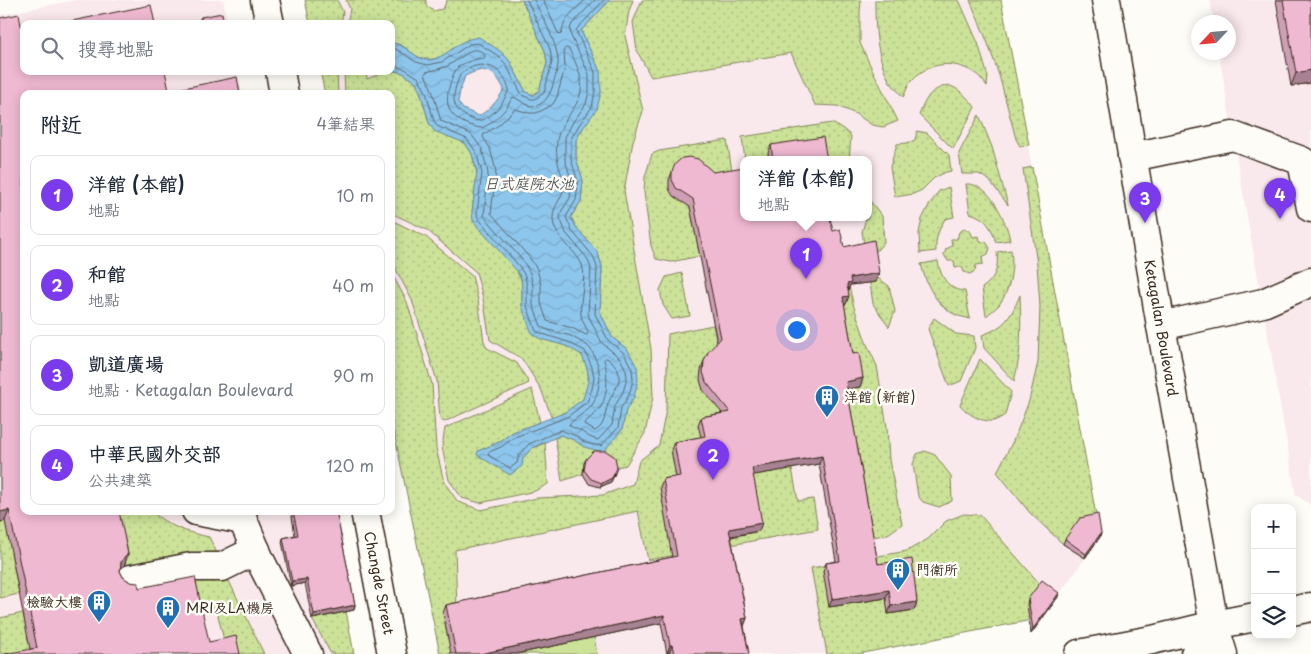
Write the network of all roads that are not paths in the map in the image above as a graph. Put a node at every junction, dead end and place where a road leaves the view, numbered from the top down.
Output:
1 (265, 0) edge
2 (1106, 0) edge
3 (269, 20) edge
4 (281, 75) edge
5 (283, 90) edge
6 (1132, 157) junction
7 (1311, 208) edge
8 (1311, 282) edge
9 (1161, 326) junction
10 (366, 515) edge
11 (242, 516) edge
12 (256, 550) junction
13 (131, 579) dead end
14 (1311, 608) edge
15 (1296, 610) edge
16 (1251, 618) edge
17 (1214, 625) junction
18 (308, 654) edge
19 (392, 654) edge
20 (1079, 654) edge
21 (1195, 654) edge
22 (1222, 654) edge

1 - 3 street
2 - 6 street, Ketagalan Boulevard
4 - 5 street
6 - 7 street
6 - 9 street, Ketagalan Boulevard
8 - 9 street
9 - 17 street, Ketagalan Boulevard
10 - 19 street, Changde Street
11 - 12 street
12 - 13 street
12 - 18 street
14 - 15 street
16 - 17 street
17 - 20 street
17 - 21 street
17 - 22 street, Ketagalan Boulevard

